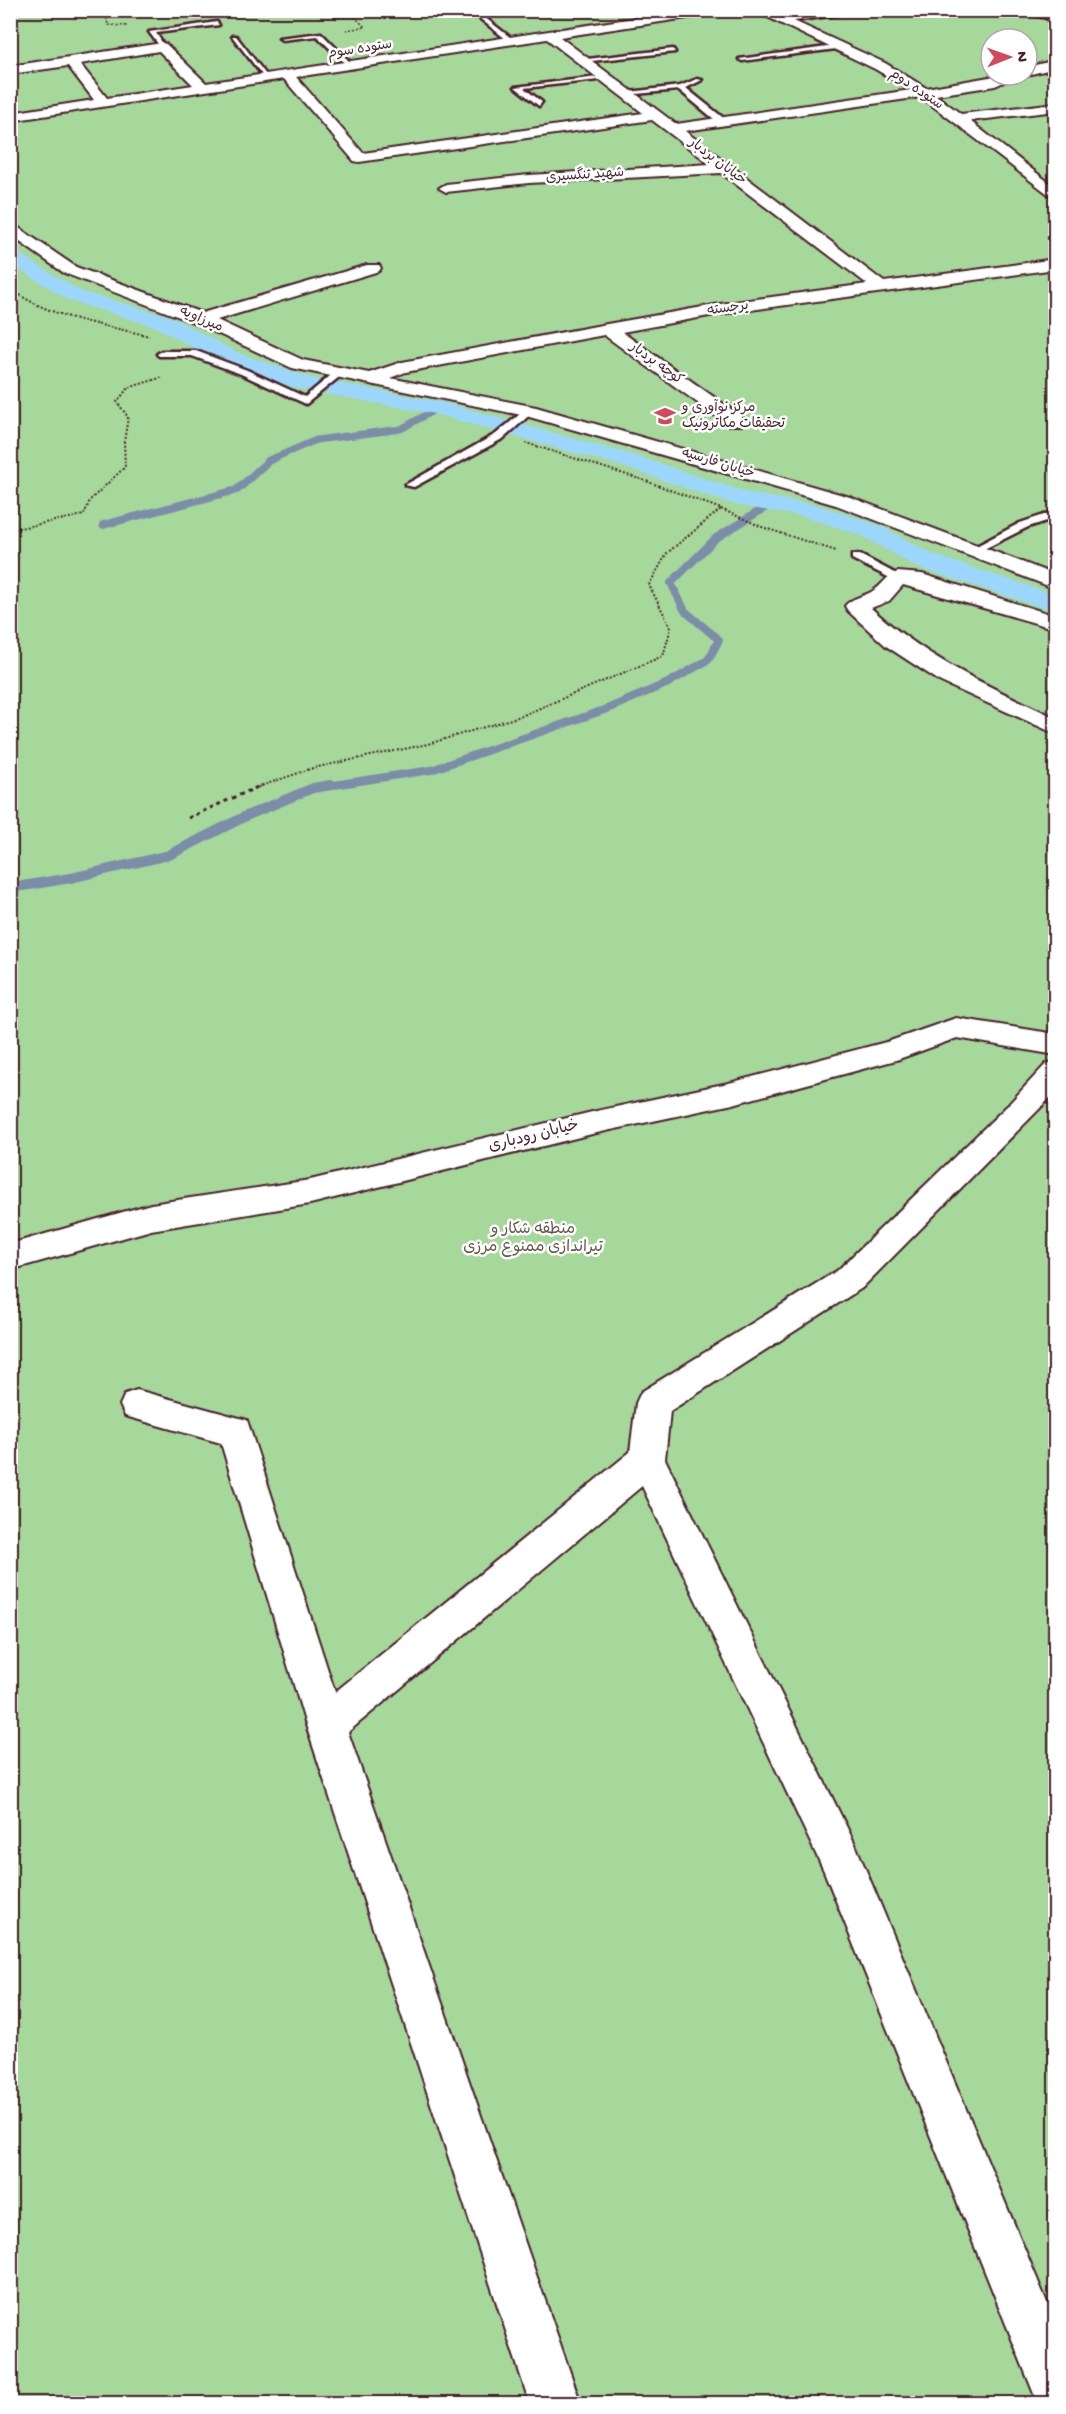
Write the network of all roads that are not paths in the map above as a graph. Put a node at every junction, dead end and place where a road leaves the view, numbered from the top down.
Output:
1 (714, 10) edge
2 (759, 10) edge
3 (791, 10) edge
4 (867, 10) edge
5 (998, 10) edge
6 (472, 11) edge
7 (1056, 20) edge
8 (781, 21) junction
9 (217, 24) dead end
10 (551, 36) junction
11 (234, 37) dead end
12 (282, 38) dead end
13 (513, 42) junction
14 (162, 47) junction
15 (842, 47) junction
16 (673, 51) dead end
17 (582, 60) junction
18 (742, 60) dead end
19 (71, 62) junction
20 (1056, 64) edge
21 (351, 67) junction
22 (1039, 68) edge
23 (10, 70) edge
24 (288, 76) junction
25 (606, 78) junction
26 (268, 79) junction
27 (699, 80) dead end
28 (979, 85) edge
29 (681, 88) junction
30 (204, 89) junction
31 (625, 93) junction
32 (925, 93) junction
33 (104, 104) junction
34 (539, 104) dead end
35 (1056, 107) edge
36 (655, 115) junction
37 (10, 117) edge
38 (956, 119) junction
39 (723, 122) junction
40 (674, 129) junction
41 (724, 168) junction
42 (446, 188) dead end
43 (1056, 196) edge
44 (10, 227) edge
45 (1056, 264) edge
46 (372, 268) dead end
47 (883, 289) junction
48 (201, 319) junction
49 (607, 329) junction
50 (162, 354) road end
51 (335, 376) junction
52 (370, 379) junction
53 (524, 416) junction
54 (735, 421) dead end
55 (410, 485) dead end
56 (1056, 514) edge
57 (972, 551) junction
58 (855, 557) road end
59 (898, 579) junction
60 (1056, 583) edge
61 (1056, 623) edge
62 (1056, 728) edge
63 (1056, 1045) edge
64 (1056, 1072) edge
65 (10, 1257) edge
66 (137, 1405) dead end
67 (647, 1460) junction
68 (326, 1725) junction
69 (1056, 2386) edge
70 (556, 2403) edge

1 - 10 street, ستوده سوم
2 - 8 street, ستوده دوم
3 - 8 street
4 - 8 lane
5 - 7 lane
6 - 13 lane
8 - 15 street, ستوده دوم
9 - 14 lane
10 - 13 street, ستوده سوم
10 - 17 street, خیابان بردبار
11 - 26 lane
12 - 21 lane
13 - 21 street, ستوده سوم
14 - 19 street
14 - 30 street
15 - 18 lane
15 - 32 street, ستوده دوم
16 - 17 lane
17 - 25 street, خیابان بردبار
19 - 23 street
19 - 33 street
20 - 22 street
21 - 24 street, ستوده سوم
24 - 26 street, ستوده سوم
24 - 36 street
25 - 31 street, خیابان بردبار
25 - 34 lane
26 - 30 street, ستوده سوم
27 - 29 lane
28 - 32 street
29 - 31 lane
29 - 39 lane
30 - 33 street, ستوده سوم
31 - 36 street, خیابان بردبار
32 - 38 street, ستوده دوم
32 - 39 street
33 - 37 street, ستوده سوم
35 - 38 street
36 - 40 street, خیابان بردبار
38 - 43 street, ستوده دوم
39 - 40 street
40 - 41 street, خیابان بردبار
41 - 42 street, شهید تنگسیری
41 - 47 street, خیابان بردبار
44 - 48 street, میرزاویه
45 - 47 street, برجسته
46 - 48 street
47 - 49 street, برجسته
48 - 51 street, میرزاویه
49 - 52 street, برجسته
49 - 54 street, کوچه بردبار
50 - 51 lane
51 - 52 street, میرزاویه
52 - 53 street, خیابان فارسیه
53 - 55 lane
53 - 57 street, خیابان فارسیه
56 - 57 lane
57 - 60 street, خیابان فارسیه
58 - 59 lane
59 - 61 street
59 - 62 street
63 - 65 street, خیابان رودباری
64 - 67 street
66 - 68 street
67 - 68 street
67 - 69 street
68 - 70 street

